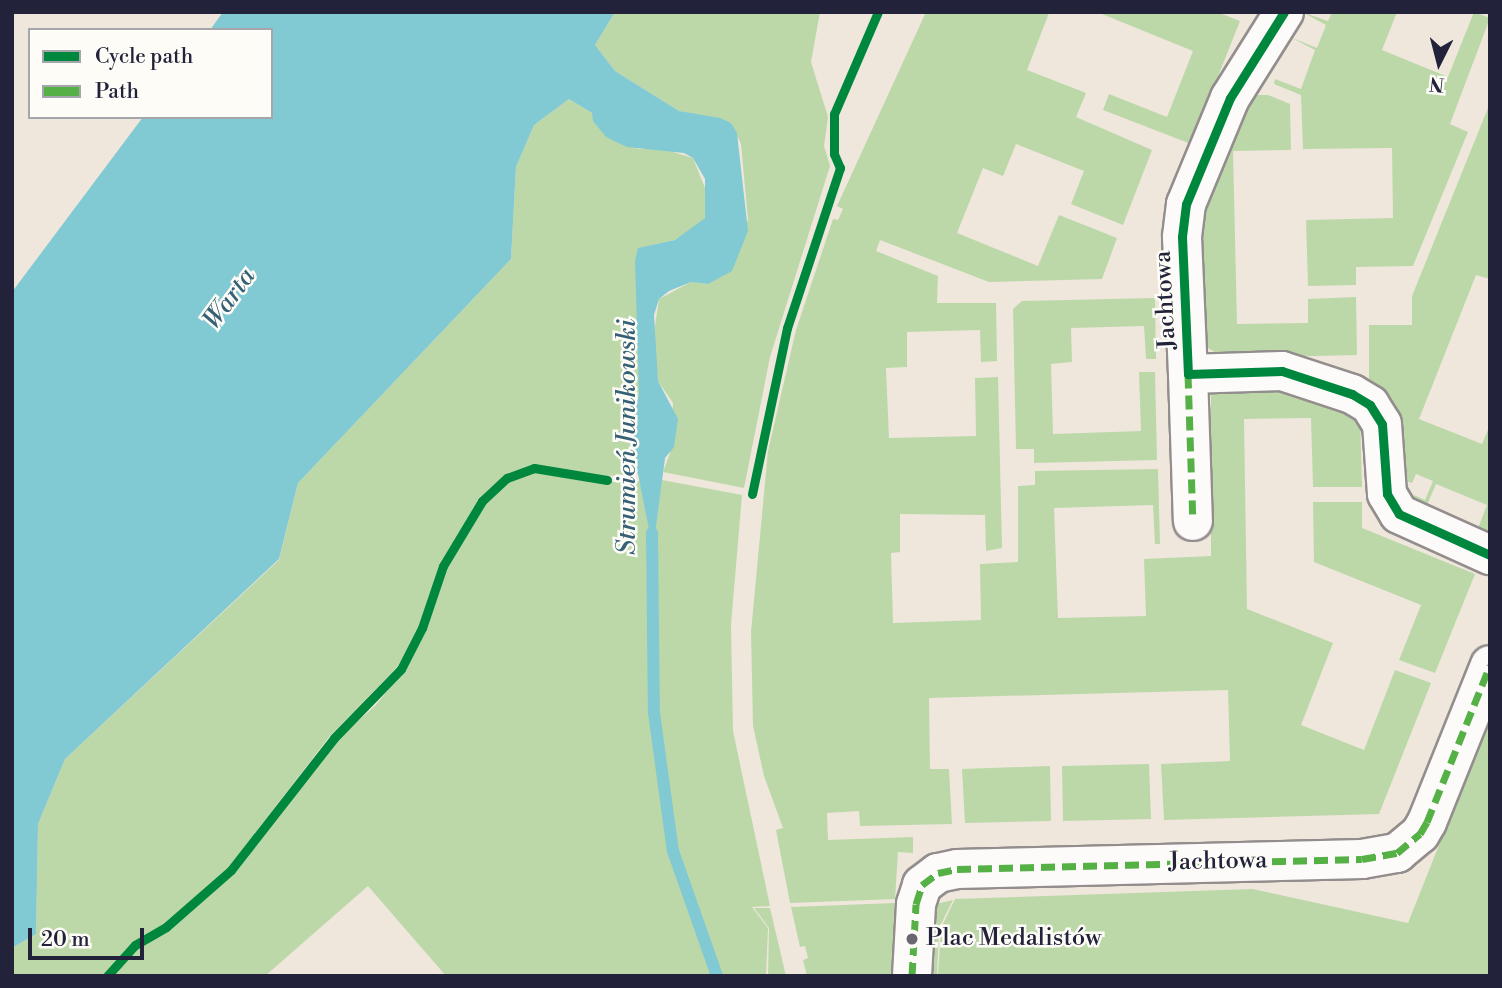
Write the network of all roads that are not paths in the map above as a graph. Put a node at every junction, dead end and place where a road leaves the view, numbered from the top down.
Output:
1 (1284, 12) edge
2 (1188, 374) junction
3 (1193, 521) dead end
4 (1490, 555) edge
5 (1490, 665) edge
6 (912, 976) edge

1 - 2 street, Jachtowa
2 - 3 street
2 - 4 street, Jachtowa
5 - 6 street, Jachtowa

